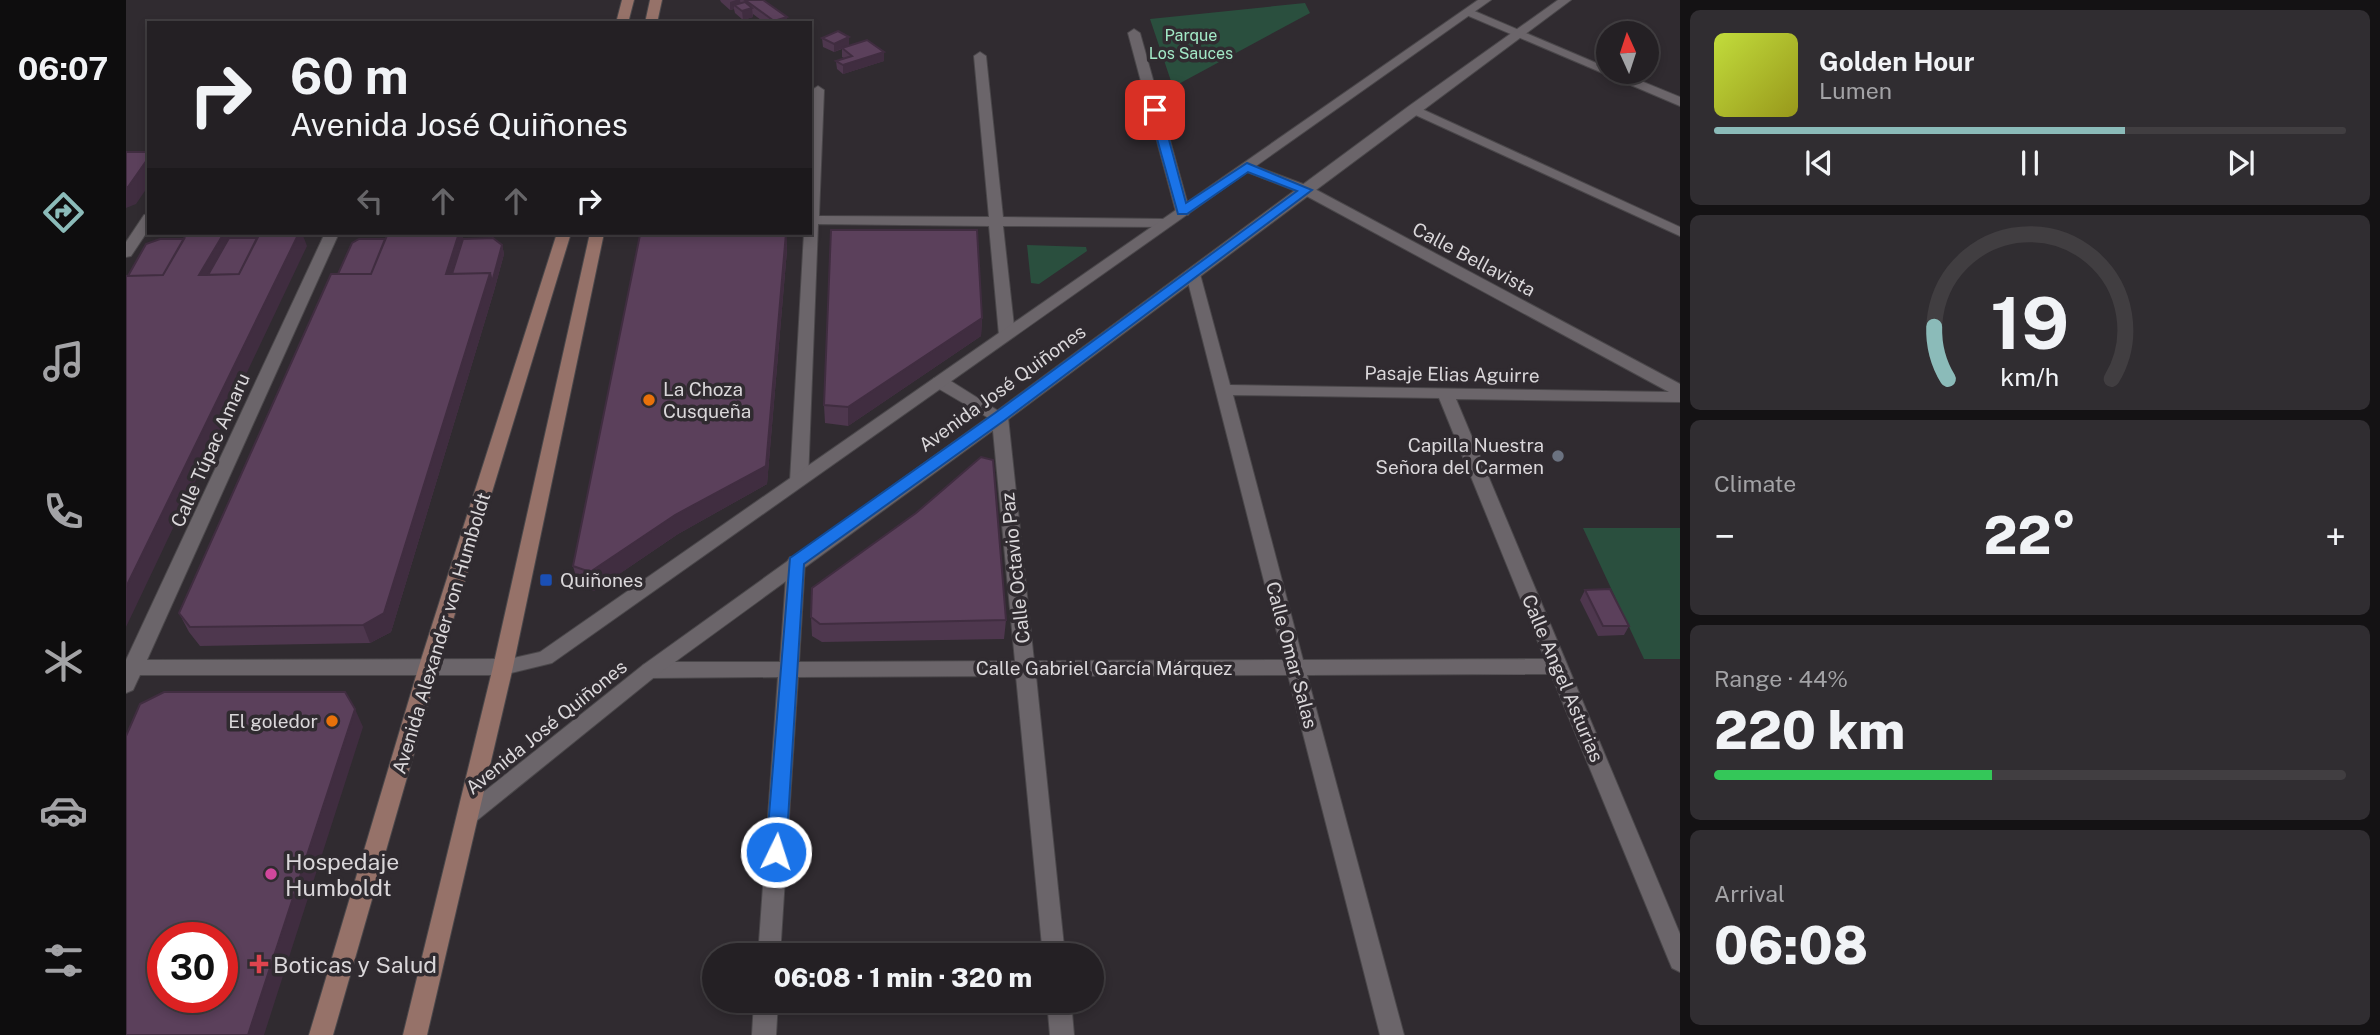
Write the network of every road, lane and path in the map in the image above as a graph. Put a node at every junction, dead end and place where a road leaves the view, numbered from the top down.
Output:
1 (628, 0) edge
2 (656, 0) edge
3 (1485, 0) edge
4 (1565, 0) edge
5 (1468, 12) junction
6 (623, 21) edge
7 (651, 21) edge
8 (1134, 33) dead end
9 (1518, 33) junction
10 (980, 56) dead end
11 (1596, 66) edge
12 (1637, 84) edge
13 (818, 90) dead end
14 (1680, 102) edge
15 (1413, 109) junction
16 (1247, 167) junction
17 (1306, 190) junction
18 (812, 201) edge
19 (1182, 212) junction
20 (147, 220) edge
21 (812, 220) edge
22 (126, 221) edge
23 (147, 222) edge
24 (997, 222) junction
25 (1166, 223) junction
26 (1680, 232) edge
27 (331, 235) edge
28 (563, 235) edge
29 (597, 235) edge
30 (810, 235) edge
31 (126, 253) edge
32 (1193, 274) junction
33 (1007, 335) junction
34 (940, 382) junction
35 (1223, 390) junction
36 (1680, 391) edge
37 (1446, 395) junction
38 (1680, 397) edge
39 (1000, 417) junction
40 (799, 481) junction
41 (796, 562) junction
42 (429, 666) junction
43 (1559, 666) junction
44 (503, 667) junction
45 (1295, 667) junction
46 (788, 669) junction
47 (1025, 669) junction
48 (650, 670) junction
49 (129, 674) edge
50 (468, 816) junction
51 (770, 943) edge
52 (1053, 943) edge
53 (1680, 961) edge
54 (765, 1013) edge
55 (1060, 1013) edge
56 (321, 1035) edge
57 (415, 1035) edge
58 (764, 1035) edge
59 (1062, 1035) edge
60 (1392, 1035) edge

1 - 6 main road
2 - 7 main road
3 - 5 street, Avenida José Quiñones
4 - 9 street, Avenida José Quiñones
5 - 9 street
5 - 16 street, Avenida José Quiñones
8 - 19 street
9 - 11 street
9 - 15 street, Avenida José Quiñones
10 - 24 street
12 - 14 street
13 - 18 street
15 - 17 street, Avenida José Quiñones
15 - 26 street
16 - 17 street, Calle Bellavista
16 - 19 street, Avenida José Quiñones
17 - 32 street, Avenida José Quiñones
17 - 36 street, Calle Bellavista
19 - 25 street, Avenida José Quiñones
20 - 22 street
21 - 24 street
23 - 31 street
24 - 25 street
24 - 33 street
25 - 33 street, Avenida José Quiñones
27 - 49 street, Calle Túpac Amaru
28 - 42 main road, Avenida Alexander von Humboldt
29 - 44 main road
30 - 40 street
32 - 35 street, Calle Omar Salas
32 - 39 street, Avenida José Quiñones
33 - 34 street, Avenida José Quiñones
34 - 39 street
34 - 40 street, Avenida José Quiñones
35 - 37 street, Pasaje Elias Aguirre
35 - 45 street, Calle Omar Salas
37 - 38 street, Pasaje Elias Aguirre
37 - 43 street, Calle Angel Asturias
39 - 41 street, Avenida José Quiñones
39 - 47 street, Calle Octavio Paz
40 - 44 street, Avenida José Quiñones
41 - 46 street
41 - 48 street, Avenida José Quiñones
42 - 44 street, Avenida José Quiñones
42 - 49 street, Avenida José Quiñones
42 - 56 main road, Avenida Alexander von Humboldt
43 - 45 street, Calle Gabriel García Márquez
43 - 53 street, Calle Angel Asturias
44 - 50 main road
45 - 47 street, Calle Gabriel García Márquez
45 - 60 street, Calle Omar Salas
46 - 47 street, Calle Gabriel García Márquez
46 - 48 street, Calle Gabriel García Márquez
46 - 51 street
47 - 52 street, Calle Octavio Paz
48 - 50 street, Avenida José Quiñones
50 - 57 main road
54 - 58 street
55 - 59 street

